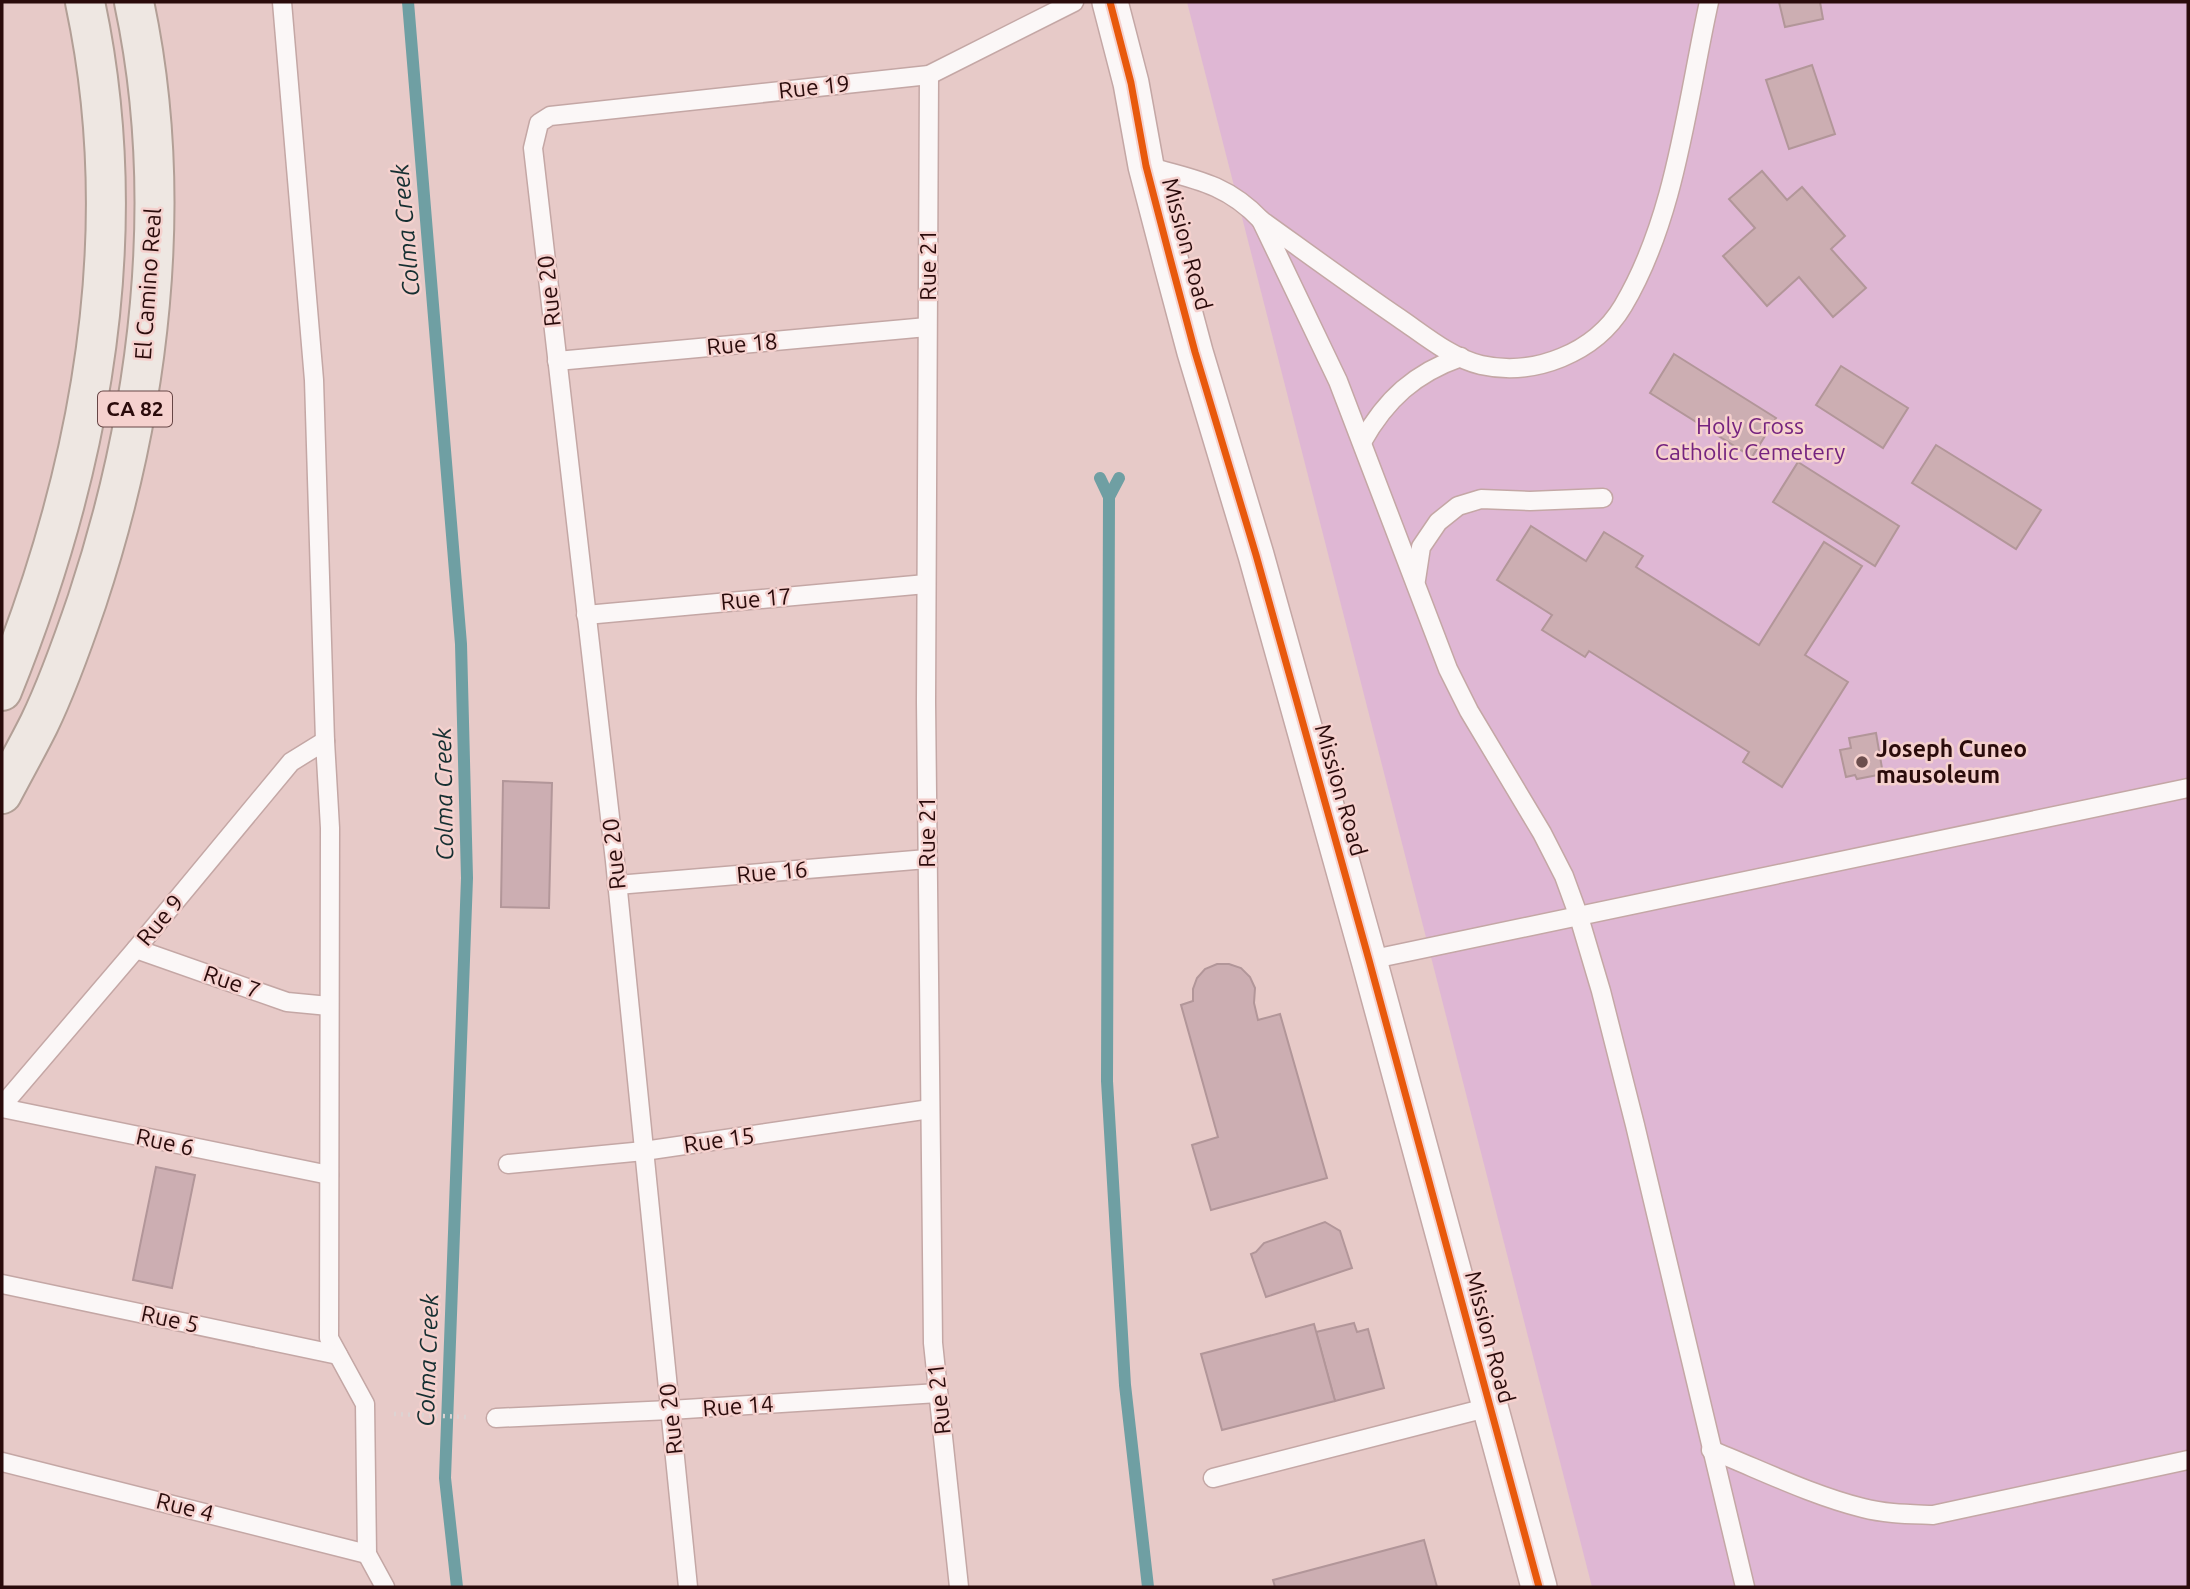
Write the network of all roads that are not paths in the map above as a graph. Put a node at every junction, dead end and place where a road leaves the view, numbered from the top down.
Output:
1 (85, 2) edge
2 (134, 2) edge
3 (282, 2) edge
4 (1074, 2) edge
5 (1110, 2) edge
6 (1709, 2) edge
7 (929, 75) junction
8 (539, 123) joint
9 (1146, 166) junction
10 (1261, 220) junction
11 (927, 327) junction
12 (1461, 357) junction
13 (557, 361) junction
14 (1362, 442) junction
15 (1603, 498) dead end
16 (1416, 583) junction
17 (926, 584) junction
18 (586, 615) junction
19 (2, 691) edge
20 (325, 741) junction
21 (2188, 788) edge
22 (2, 794) edge
23 (927, 859) junction
24 (617, 885) junction
25 (1579, 917) junction
26 (136, 949) junction
27 (1369, 960) junction
28 (329, 1006) junction
29 (2, 1107) edge
30 (930, 1109) junction
31 (644, 1151) junction
32 (508, 1164) dead end
33 (329, 1175) junction
34 (2, 1284) edge
35 (338, 1355) junction
36 (938, 1393) junction
37 (1490, 1407) junction
38 (670, 1410) junction
39 (496, 1418) dead end
40 (1711, 1450) junction
41 (2188, 1460) edge
42 (2, 1462) edge
43 (1213, 1478) dead end
44 (367, 1554) junction
45 (385, 1587) edge
46 (688, 1587) edge
47 (959, 1587) edge
48 (1539, 1587) edge
49 (1745, 1587) edge

1 - 19 main road, El Camino Real / CA 82
2 - 22 main road, El Camino Real / CA 82
3 - 20 lane
4 - 7 lane, Rue 19
5 - 9 street, Mission Road
6 - 12 lane
7 - 8 lane, Rue 19
7 - 11 lane, Rue 21
8 - 13 lane, Rue 20
9 - 10 lane
9 - 27 street, Mission Road
10 - 12 lane
10 - 14 lane
11 - 13 lane, Rue 18
11 - 17 lane, Rue 21
12 - 14 lane
13 - 18 lane, Rue 20
14 - 16 lane
15 - 16 lane
16 - 25 lane
17 - 18 lane, Rue 17
17 - 23 lane, Rue 21
18 - 24 lane, Rue 20
20 - 26 lane, Rue 9
20 - 28 lane
21 - 25 lane
23 - 24 lane, Rue 16
23 - 30 lane, Rue 21
24 - 31 lane, Rue 20
25 - 27 lane
25 - 40 lane
26 - 28 lane, Rue 7
26 - 29 lane, Rue 9
27 - 37 street, Mission Road
28 - 33 lane
29 - 33 lane, Rue 6
30 - 31 lane, Rue 15
30 - 36 lane, Rue 21
31 - 32 lane, Rue 15
31 - 38 lane, Rue 20
33 - 35 lane
34 - 35 lane, Rue 5
35 - 44 lane
36 - 38 lane, Rue 14
36 - 47 lane, Rue 21
37 - 43 lane
37 - 48 street, Mission Road
38 - 39 lane, Rue 14
38 - 46 lane, Rue 20
40 - 41 lane
40 - 49 lane
42 - 44 lane, Rue 4
44 - 45 lane

